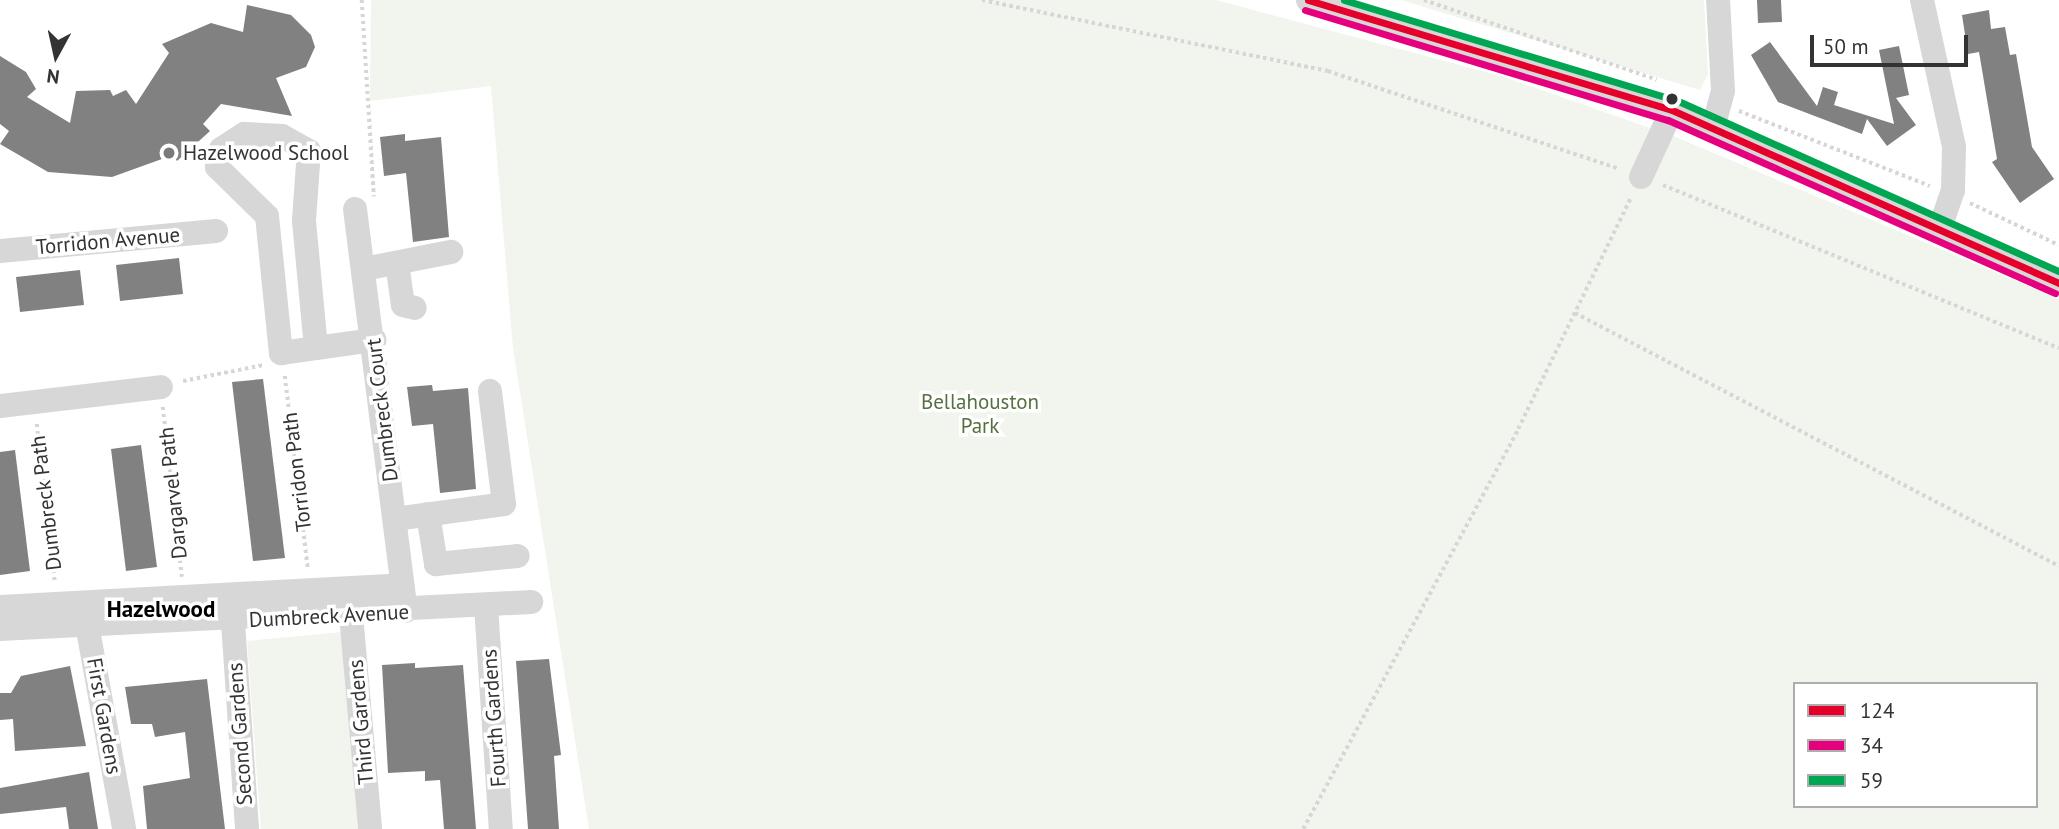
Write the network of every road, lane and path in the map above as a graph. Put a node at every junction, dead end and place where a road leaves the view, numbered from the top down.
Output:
1 (362, 0) edge
2 (982, 0) edge
3 (1308, 0) edge
4 (1718, 0) edge
5 (1922, 0) edge
6 (1672, 110) junction
7 (1713, 128) junction
8 (1641, 177) junction
9 (355, 209) joint
10 (1940, 227) junction
11 (216, 231) dead end
12 (0, 251) edge
13 (451, 252) dead end
14 (397, 263) junction
15 (364, 269) junction
16 (2059, 283) edge
17 (415, 308) dead end
18 (1575, 313) junction
19 (374, 340) junction
20 (316, 348) junction
21 (2059, 348) edge
22 (282, 358) junction
23 (161, 387) junction
24 (490, 391) dead end
25 (34, 401) junction
26 (0, 406) edge
27 (428, 514) junction
28 (395, 519) junction
29 (518, 556) dead end
30 (2059, 566) edge
31 (402, 585) junction
32 (311, 592) junction
33 (231, 596) junction
34 (184, 600) junction
35 (531, 602) dead end
36 (58, 605) junction
37 (486, 606) junction
38 (0, 607) edge
39 (406, 611) junction
40 (85, 614) junction
41 (351, 615) junction
42 (233, 621) junction
43 (0, 629) edge
44 (124, 829) edge
45 (247, 829) edge
46 (370, 829) edge
47 (501, 829) edge
48 (1303, 829) edge

1 - 9 path
2 - 8 path
3 - 6 street
4 - 7 street
5 - 10 street
6 - 7 street
6 - 8 street
7 - 10 street
8 - 18 path
8 - 21 path
9 - 15 street, Dumbreck Court
10 - 16 street
11 - 12 street, Torridon Avenue
13 - 14 street
14 - 15 street
14 - 17 street
15 - 19 street, Dumbreck Court
18 - 30 path
18 - 48 path
19 - 20 street
19 - 28 street, Dumbreck Court
20 - 22 street
20 - 22 street
22 - 23 path
22 - 32 path, Torridon Path
23 - 25 street
23 - 34 path, Dargarvel Path
24 - 27 street
25 - 26 street
25 - 36 path, Dumbreck Path
27 - 28 street
27 - 29 street
28 - 31 street, Dumbreck Court
31 - 32 street, Dumbreck Avenue
31 - 39 street, Dumbreck Court
32 - 33 street, Dumbreck Avenue
33 - 34 street, Dumbreck Avenue
33 - 42 street, Second Gardens
34 - 40 street, Dumbreck Avenue
35 - 37 street, Dumbreck Avenue
36 - 38 street, Dumbreck Avenue
36 - 40 street, Dumbreck Avenue
37 - 39 street, Dumbreck Avenue
37 - 47 street, Fourth Gardens
39 - 41 street, Dumbreck Avenue
40 - 42 street, Dumbreck Avenue
40 - 43 street, Dumbreck Avenue
40 - 44 street, First Gardens
41 - 42 street, Dumbreck Avenue
41 - 46 street, Third Gardens
42 - 45 street, Second Gardens

